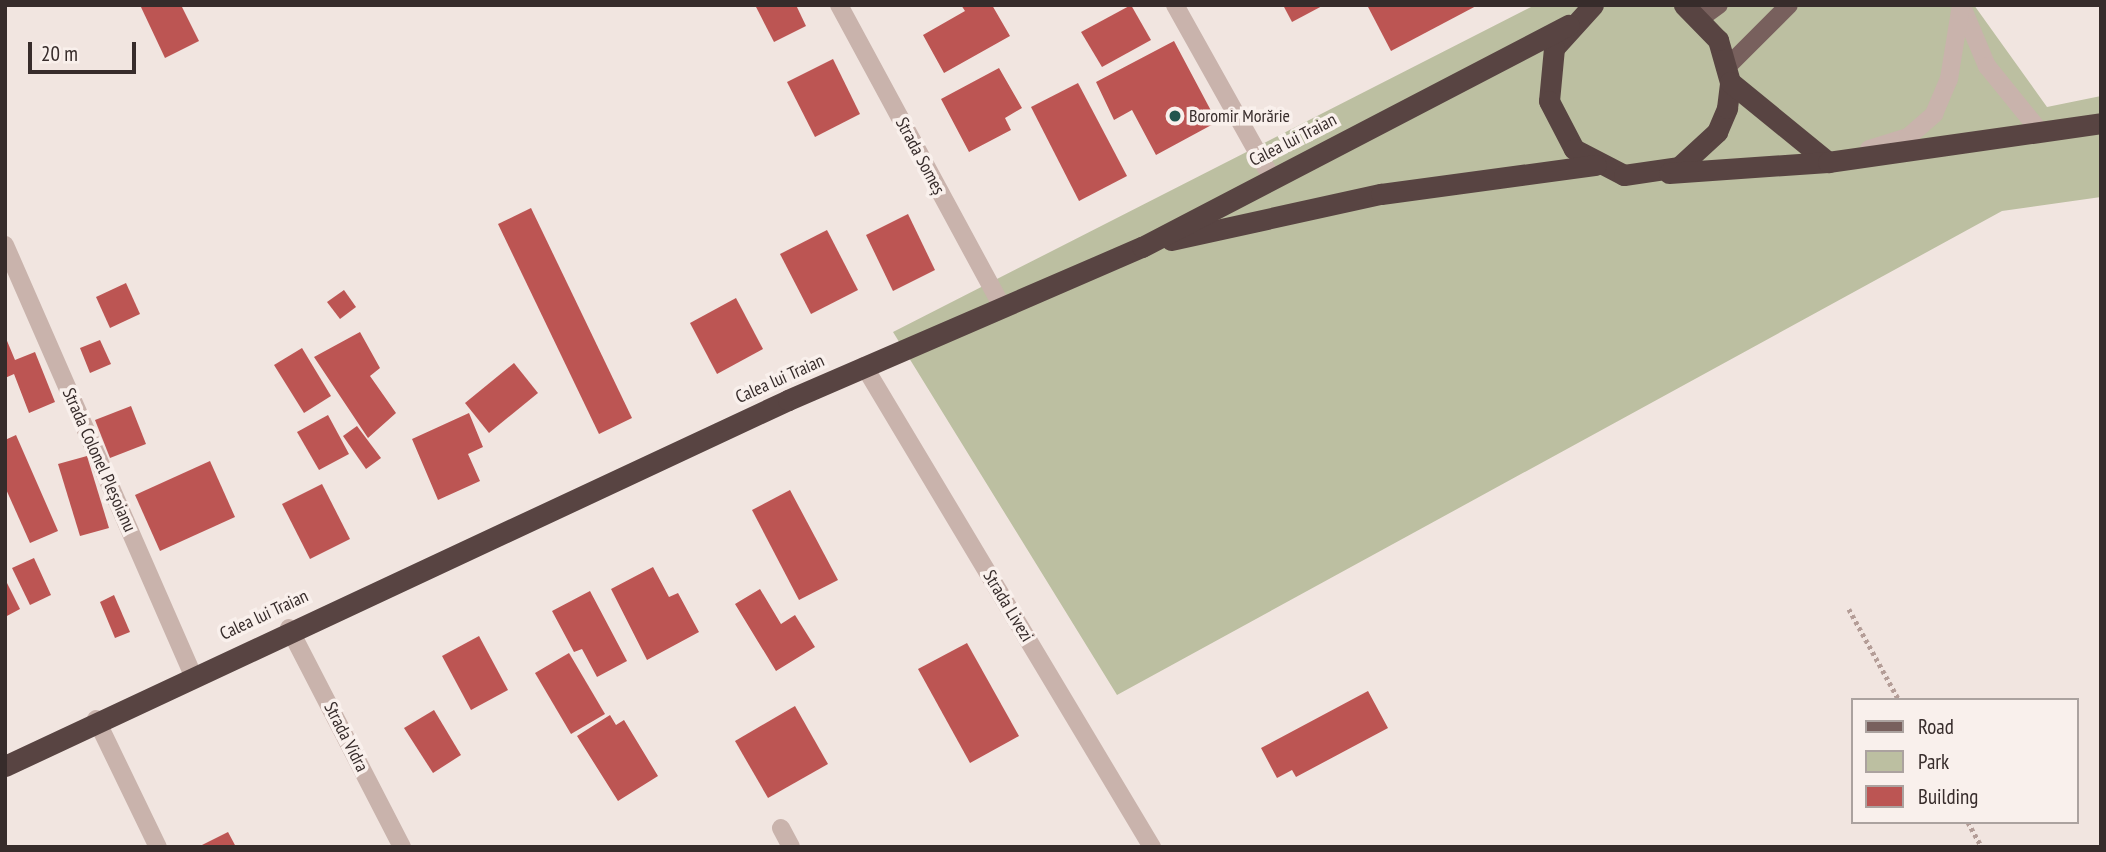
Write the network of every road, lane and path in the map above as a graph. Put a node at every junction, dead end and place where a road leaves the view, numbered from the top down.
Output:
1 (839, 5) edge
2 (1175, 5) edge
3 (1593, 5) edge
4 (1684, 5) edge
5 (1719, 5) edge
6 (1789, 5) edge
7 (1962, 5) edge
8 (1702, 18) junction
9 (1569, 25) junction
10 (1729, 74) junction
11 (2101, 122) edge
12 (1924, 127) junction
13 (2042, 135) junction
14 (1950, 147) junction
15 (1828, 162) junction
16 (1596, 165) junction
17 (1654, 174) junction
18 (1271, 177) junction
19 (5, 245) edge
20 (1142, 247) junction
21 (1002, 306) junction
22 (864, 366) junction
23 (1849, 609) dead end
24 (289, 628) junction
25 (192, 674) junction
26 (1898, 698) edge
27 (96, 719) junction
28 (5, 766) edge
29 (1969, 824) edge
30 (780, 828) dead end
31 (158, 847) edge
32 (402, 847) edge
33 (792, 847) edge
34 (1152, 847) edge
35 (1982, 847) edge

1 - 21 street, Strada Someș
2 - 18 street
3 - 9 highway
4 - 8 highway
5 - 8 main road
6 - 10 main road
7 - 12 street
7 - 13 street
8 - 10 highway
9 - 16 highway
9 - 18 highway, Calea lui Traian
10 - 15 highway
10 - 17 highway
11 - 13 highway
12 - 14 street
12 - 15 street
13 - 14 highway
14 - 15 highway
15 - 17 highway
16 - 17 highway
16 - 20 highway
18 - 20 highway, Calea lui Traian
19 - 25 street, Strada Colonel Pleșoianu
20 - 21 highway, Calea lui Traian
21 - 22 highway, Calea lui Traian
22 - 24 highway, Calea lui Traian
22 - 34 street, Strada Livezi
23 - 26 path
24 - 25 highway, Calea lui Traian
24 - 32 street, Strada Vidra
25 - 27 highway, Calea lui Traian
27 - 28 highway, Calea lui Traian
27 - 31 street
29 - 35 path
30 - 33 street

